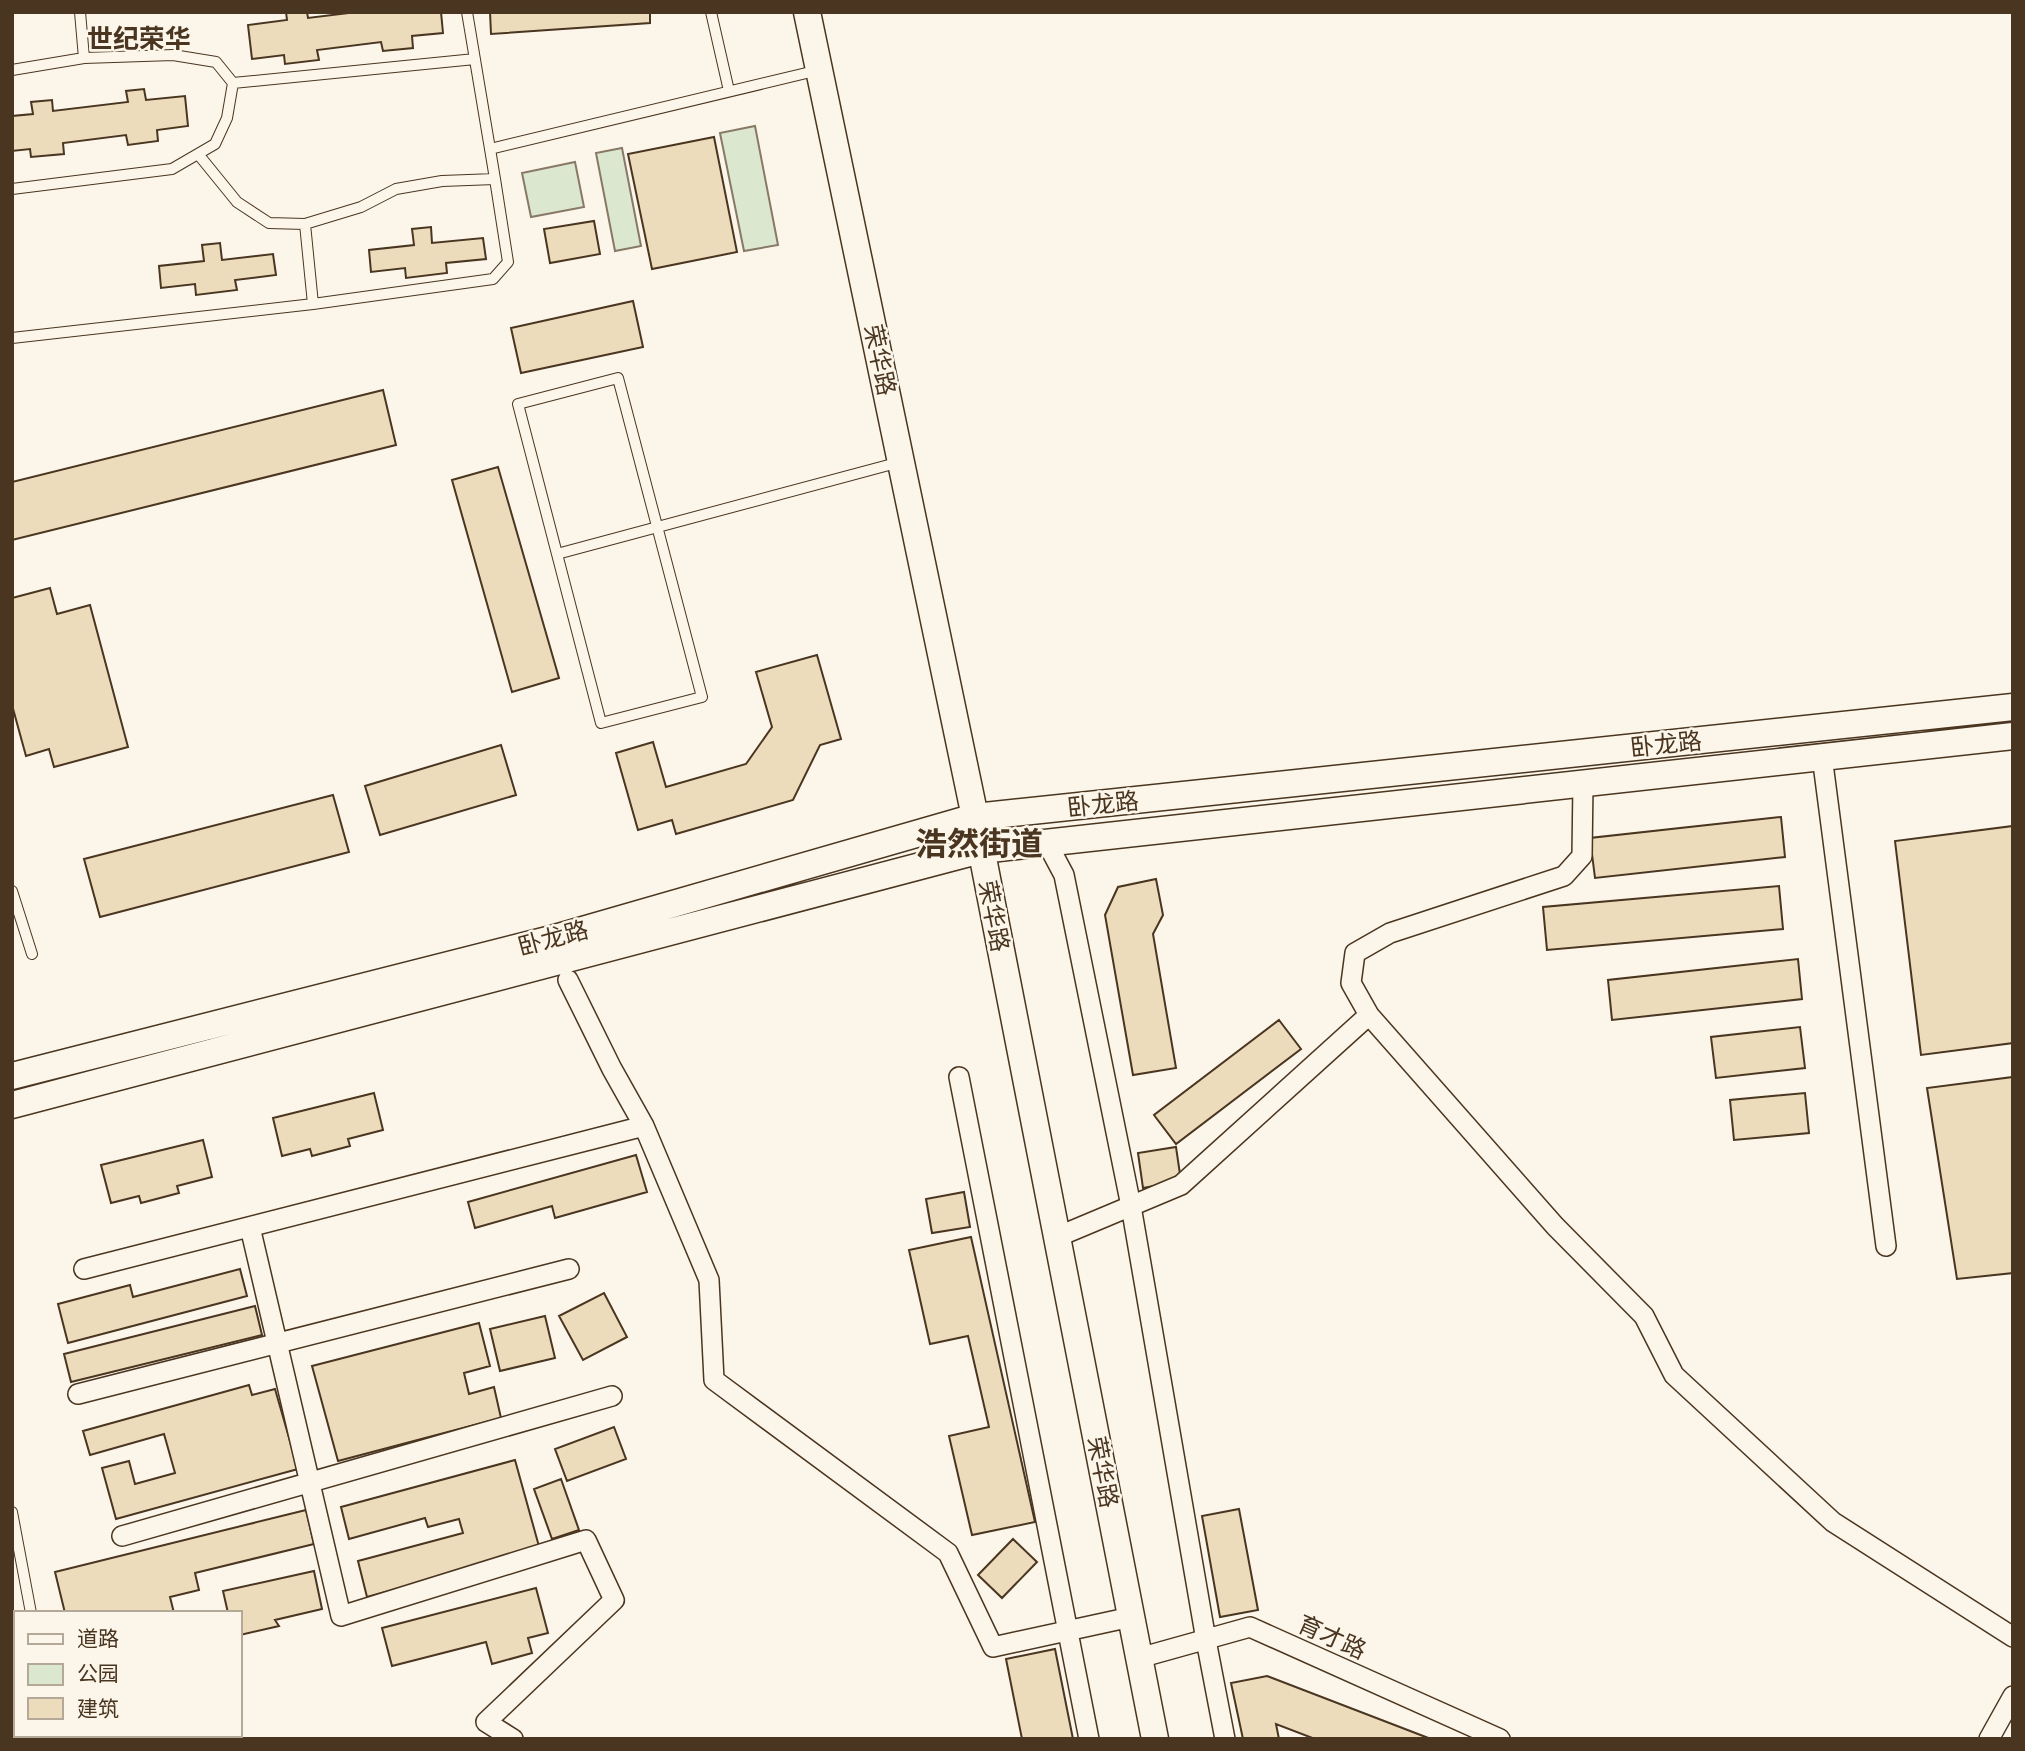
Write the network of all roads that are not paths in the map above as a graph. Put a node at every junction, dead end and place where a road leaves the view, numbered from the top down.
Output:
1 (80, 12) edge
2 (467, 12) edge
3 (711, 12) edge
4 (807, 12) edge
5 (84, 58) junction
6 (475, 59) junction
7 (12, 70) edge
8 (819, 70) junction
9 (233, 83) junction
10 (729, 91) junction
11 (490, 149) junction
12 (198, 154) junction
13 (495, 179) junction
14 (12, 189) edge
15 (305, 224) junction
16 (313, 304) junction
17 (12, 338) edge
18 (901, 462) junction
19 (657, 528) junction
20 (557, 554) junction
21 (2013, 707) edge
22 (2013, 736) edge
23 (1822, 756) junction
24 (1583, 783) junction
25 (975, 817) junction
26 (1047, 843) junction
27 (981, 850) junction
28 (12, 891) edge
29 (32, 954) dead end
30 (568, 980) dead end
31 (1369, 1015) junction
32 (12, 1076) edge
33 (959, 1077) dead end
34 (12, 1105) edge
35 (643, 1126) junction
36 (1131, 1206) junction
37 (250, 1227) junction
38 (1057, 1237) junction
39 (1886, 1246) dead end
40 (84, 1269) dead end
41 (569, 1269) dead end
42 (277, 1343) junction
43 (78, 1394) dead end
44 (612, 1396) dead end
45 (310, 1482) junction
46 (12, 1513) edge
47 (122, 1536) dead end
48 (24, 1574) junction
49 (12, 1576) edge
50 (31, 1611) edge
51 (1131, 1618) junction
52 (1066, 1631) junction
53 (2013, 1637) edge
54 (1206, 1640) junction
55 (1139, 1658) junction
56 (2013, 1696) edge
57 (513, 1739) edge
58 (1089, 1739) edge
59 (1155, 1739) edge
60 (1225, 1739) edge
61 (1500, 1739) edge
62 (1989, 1739) edge

1 - 5 lane
2 - 6 lane
3 - 10 lane
4 - 8 main road, 荣华路
5 - 7 lane
5 - 9 lane
6 - 9 lane
6 - 11 lane
8 - 10 lane
8 - 18 main road, 荣华路
9 - 12 lane
10 - 11 lane
11 - 13 lane
12 - 14 lane
12 - 15 lane
13 - 15 lane
13 - 16 lane
15 - 16 lane
16 - 17 lane
18 - 19 lane
18 - 25 main road, 荣华路
19 - 20 lane
19 - 20 lane
19 - 20 lane
21 - 25 main road, 卧龙路
22 - 23 main road, 卧龙路
23 - 24 main road, 卧龙路
23 - 39 street
24 - 26 main road, 卧龙路
24 - 31 street
25 - 27 main road, 荣华路
25 - 32 main road, 卧龙路
26 - 27 main road, 卧龙路
26 - 36 street
27 - 34 main road, 卧龙路
27 - 38 main road, 荣华路
28 - 29 lane
30 - 35 street
31 - 36 street
31 - 53 street
33 - 52 street
35 - 37 street
35 - 52 street
36 - 38 street
36 - 54 street
37 - 40 street
37 - 42 street
38 - 51 main road, 荣华路
41 - 42 street
42 - 43 street
42 - 45 street
44 - 45 street
45 - 47 street
45 - 57 street
46 - 48 lane
48 - 49 lane
48 - 50 lane
51 - 52 street
51 - 55 main road, 荣华路
52 - 58 street
54 - 55 street, 育才路
54 - 60 street
54 - 61 street, 育才路
55 - 59 main road, 荣华路
56 - 62 street

